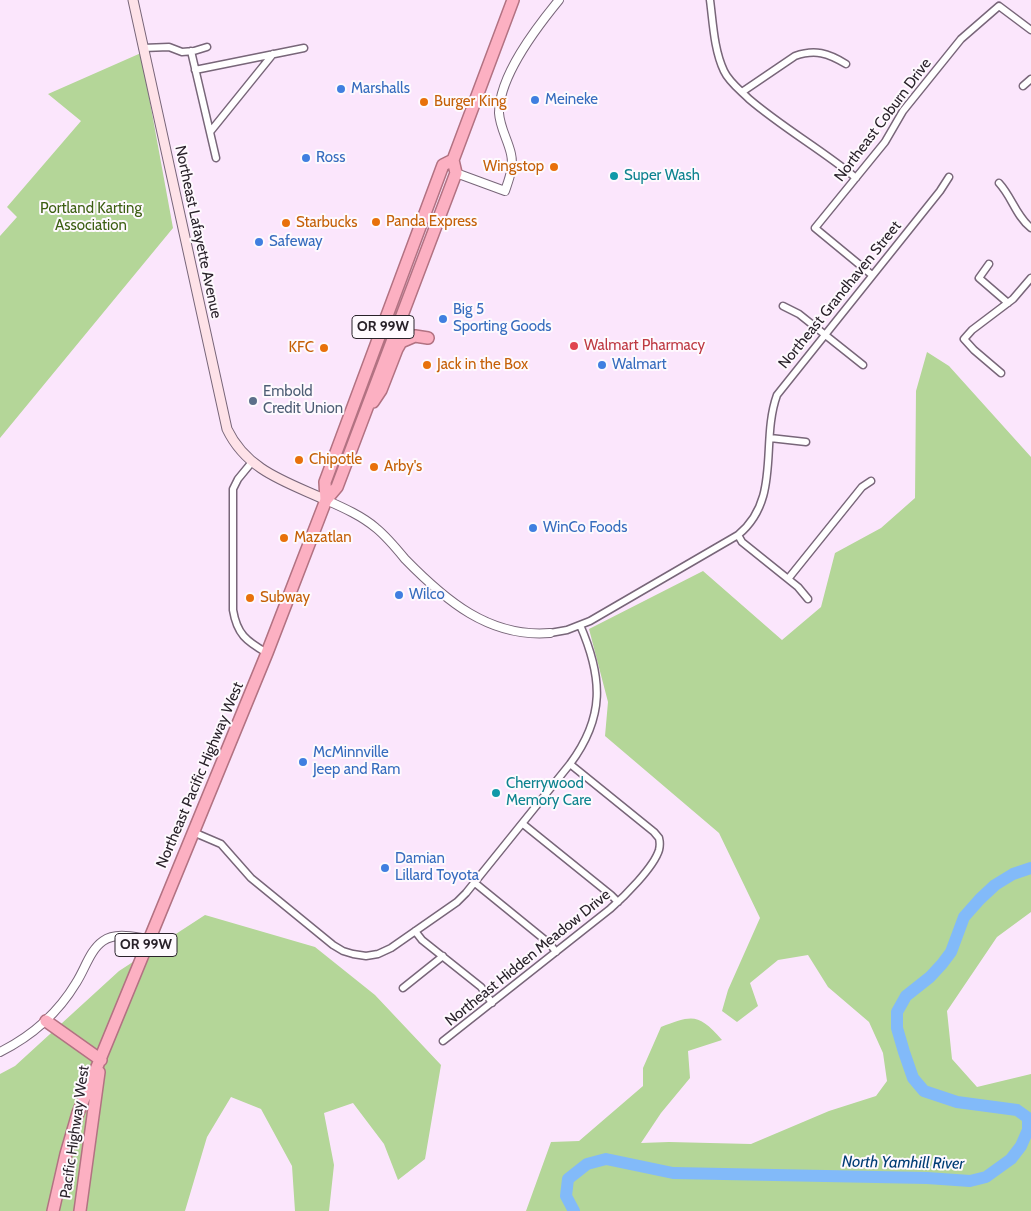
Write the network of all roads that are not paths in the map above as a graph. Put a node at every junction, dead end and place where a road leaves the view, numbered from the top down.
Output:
1 (133, 0) edge
2 (513, 0) edge
3 (559, 0) edge
4 (710, 0) edge
5 (1031, 30) edge
6 (207, 47) dead end
7 (143, 48) junction
8 (304, 48) dead end
9 (191, 51) junction
10 (273, 54) junction
11 (846, 64) dead end
12 (196, 70) junction
13 (1031, 79) edge
14 (1023, 86) dead end
15 (742, 92) junction
16 (210, 132) junction
17 (216, 158) dead end
18 (453, 160) junction
19 (456, 173) junction
20 (949, 177) dead end
21 (856, 178) junction
22 (999, 183) dead end
23 (1031, 228) edge
24 (408, 259) junction
25 (989, 264) dead end
26 (872, 275) junction
27 (1031, 278) edge
28 (1008, 303) junction
29 (783, 306) dead end
30 (387, 315) junction
31 (403, 315) junction
32 (824, 335) junction
33 (428, 338) dead end
34 (862, 365) dead end
35 (1001, 373) dead end
36 (369, 400) junction
37 (363, 416) junction
38 (770, 438) junction
39 (806, 442) dead end
40 (252, 462) junction
41 (871, 481) dead end
42 (326, 500) junction
43 (738, 535) junction
44 (788, 579) junction
45 (808, 599) dead end
46 (580, 625) junction
47 (550, 633) joint
48 (267, 653) junction
49 (570, 764) junction
50 (523, 824) junction
51 (193, 832) junction
52 (475, 883) junction
53 (618, 902) junction
54 (415, 931) junction
55 (148, 939) junction
56 (556, 952) junction
57 (443, 956) junction
58 (403, 988) dead end
59 (492, 1003) junction
60 (46, 1021) junction
61 (443, 1042) dead end
62 (0, 1052) edge
63 (100, 1060) junction
64 (53, 1211) edge
65 (80, 1211) edge

1 - 7 main road, Northeast Lafayette Avenue
2 - 18 highway, Northeast Pacific Highway West / OR 99W
3 - 19 street
4 - 15 street
5 - 21 street, Northeast Coburn Drive
6 - 9 street
7 - 9 street
7 - 40 main road, Northeast Lafayette Avenue
8 - 10 street
9 - 12 street
10 - 12 street
10 - 16 street
11 - 15 street
12 - 16 street
13 - 14 street
15 - 21 street
16 - 17 street
18 - 19 highway
18 - 24 highway, Northeast Pacific Highway West / OR 99W
19 - 31 highway, Northeast Pacific Highway West / OR 99W
20 - 26 street, Northeast Grandhaven Street
21 - 26 street, Northeast Coburn Drive
22 - 23 street
24 - 30 highway, Northeast Pacific Highway West / OR 99W
24 - 31 highway
25 - 28 street
26 - 32 street, Northeast Grandhaven Street
27 - 28 street
28 - 35 street
29 - 32 street
30 - 36 highway
30 - 42 highway, Northeast Pacific Highway West / OR 99W
31 - 36 highway, Northeast Pacific Highway West / OR 99W
32 - 34 street
32 - 38 street, Northeast Grandhaven Street
33 - 37 highway
36 - 37 highway, Northeast Pacific Highway West / OR 99W
37 - 42 highway, Northeast Pacific Highway West / OR 99W
38 - 39 street
38 - 43 street, Northeast Grandhaven Street
40 - 42 main road, Northeast Lafayette Avenue
40 - 48 street
41 - 44 street
42 - 47 street
42 - 48 highway, Northeast Pacific Highway West / OR 99W
43 - 44 street
43 - 46 street, Northeast Grandhaven Street
44 - 45 street
46 - 47 street, Northeast Grandhaven Street
46 - 49 street
48 - 51 highway, Northeast Pacific Highway West / OR 99W
49 - 50 street
49 - 53 street, Northeast Hidden Meadow Drive
50 - 52 street
50 - 53 street
51 - 54 street
51 - 55 highway, Northeast Pacific Highway West / OR 99W
52 - 54 street
52 - 56 street
53 - 56 street, Northeast Hidden Meadow Drive
54 - 57 street
55 - 60 street
55 - 63 highway, Northeast Pacific Highway West / OR 99W
56 - 59 street, Northeast Hidden Meadow Drive
57 - 58 street
57 - 59 street
59 - 61 street, Northeast Hidden Meadow Drive
60 - 62 street
60 - 63 highway
63 - 64 highway, Pacific Highway West / OR 99W
63 - 65 highway, Pacific Highway West / OR 99W

